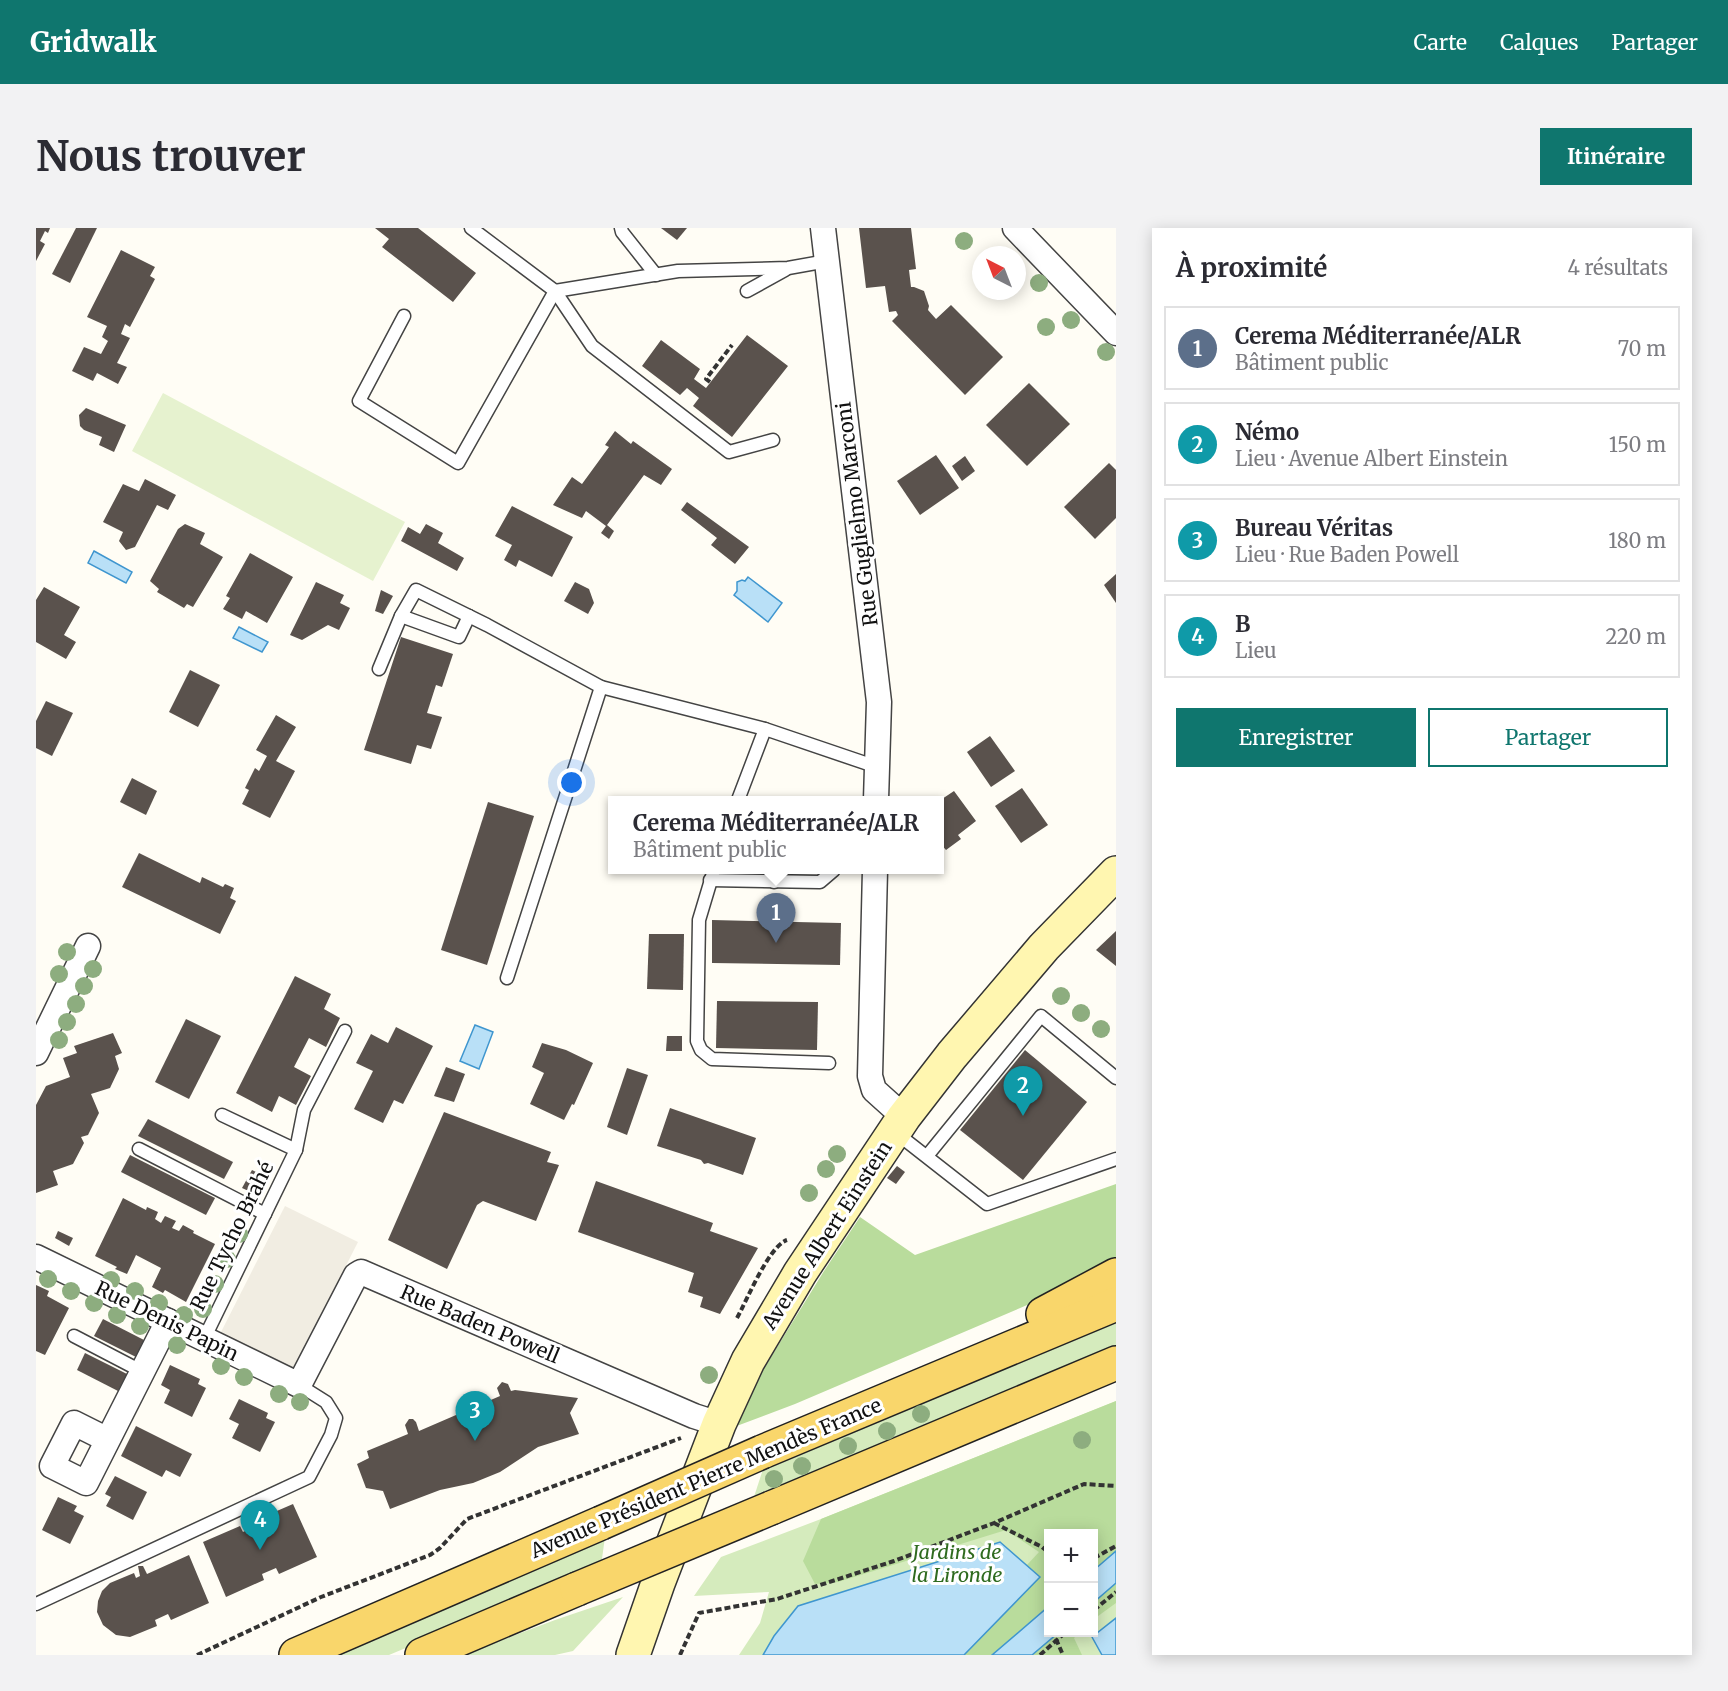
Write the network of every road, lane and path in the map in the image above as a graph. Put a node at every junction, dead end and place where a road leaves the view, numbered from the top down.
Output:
1 (471, 228) edge
2 (621, 228) edge
3 (823, 228) edge
4 (1015, 228) edge
5 (827, 261) junction
6 (788, 268) junction
7 (656, 275) junction
8 (555, 291) junction
9 (747, 291) dead end
10 (404, 316) dead end
11 (1116, 333) edge
12 (732, 345) dead end
13 (710, 382) dead end
14 (773, 440) dead end
15 (401, 616) junction
16 (468, 616) junction
17 (379, 669) dead end
18 (602, 687) junction
19 (765, 729) junction
20 (877, 767) junction
21 (740, 796) edge
22 (876, 796) edge
23 (1116, 873) edge
24 (829, 874) edge
25 (875, 874) edge
26 (712, 875) edge
27 (774, 876) edge
28 (88, 946) dead end
29 (507, 978) dead end
30 (345, 1031) dead end
31 (36, 1053) edge
32 (829, 1063) dead end
33 (1116, 1078) edge
34 (222, 1115) dead end
35 (899, 1124) junction
36 (139, 1149) dead end
37 (296, 1150) junction
38 (927, 1156) junction
39 (1116, 1159) edge
40 (265, 1214) junction
41 (36, 1257) edge
42 (1116, 1275) edge
43 (1116, 1304) edge
44 (168, 1321) junction
45 (75, 1336) dead end
46 (204, 1340) junction
47 (1003, 1352) junction
48 (142, 1372) junction
49 (1108, 1373) edge
50 (298, 1385) junction
51 (719, 1424) junction
52 (684, 1436) dead end
53 (106, 1439) dead end
54 (1116, 1486) edge
55 (994, 1523) junction
56 (1116, 1546) edge
57 (1044, 1549) edge
58 (1098, 1556) edge
59 (1116, 1592) edge
60 (36, 1604) edge
61 (1098, 1607) edge
62 (1060, 1637) edge
63 (1056, 1640) junction
64 (196, 1655) edge
65 (296, 1655) edge
66 (422, 1655) edge
67 (633, 1655) edge
68 (680, 1655) edge
69 (1040, 1655) edge
70 (1063, 1655) edge

1 - 8 lane
2 - 7 lane
3 - 5 street, Rue Guglielmo Marconi
4 - 11 street
5 - 6 lane
5 - 20 street, Rue Guglielmo Marconi
6 - 7 lane
6 - 9 lane
7 - 8 lane
8 - 10 lane
8 - 14 lane
12 - 13 path
15 - 16 lane
15 - 16 lane
15 - 17 lane
16 - 18 lane
18 - 19 lane
18 - 29 lane
19 - 20 lane
19 - 21 lane
20 - 22 street, Rue Guglielmo Marconi
23 - 35 main road, Avenue Albert Einstein
24 - 27 lane
25 - 35 street
26 - 27 lane
26 - 32 lane
28 - 31 street
30 - 37 lane, Rue Tycho Brahé
33 - 38 lane
34 - 37 lane, Rue Tycho Brahé
35 - 38 lane
35 - 51 main road, Avenue Albert Einstein
36 - 40 lane
37 - 40 lane, Rue Tycho Brahé
38 - 39 lane
40 - 46 lane, Rue Tycho Brahé
41 - 44 street, Rue Denis Papin
42 - 47 main road
43 - 47 main road, Avenue Président Pierre Mendès France
44 - 46 street, Rue Denis Papin
44 - 48 street
45 - 48 lane
46 - 50 street, Rue Denis Papin
47 - 65 main road, Avenue Président Pierre Mendès France, bridge
48 - 53 street
49 - 66 main road, bridge
50 - 51 street, Rue Baden Powell
50 - 60 lane
51 - 67 main road, Avenue Albert Einstein
52 - 64 path
54 - 55 path
55 - 57 path
55 - 68 path
56 - 58 path
59 - 61 path
62 - 63 path
63 - 69 path
63 - 70 path

